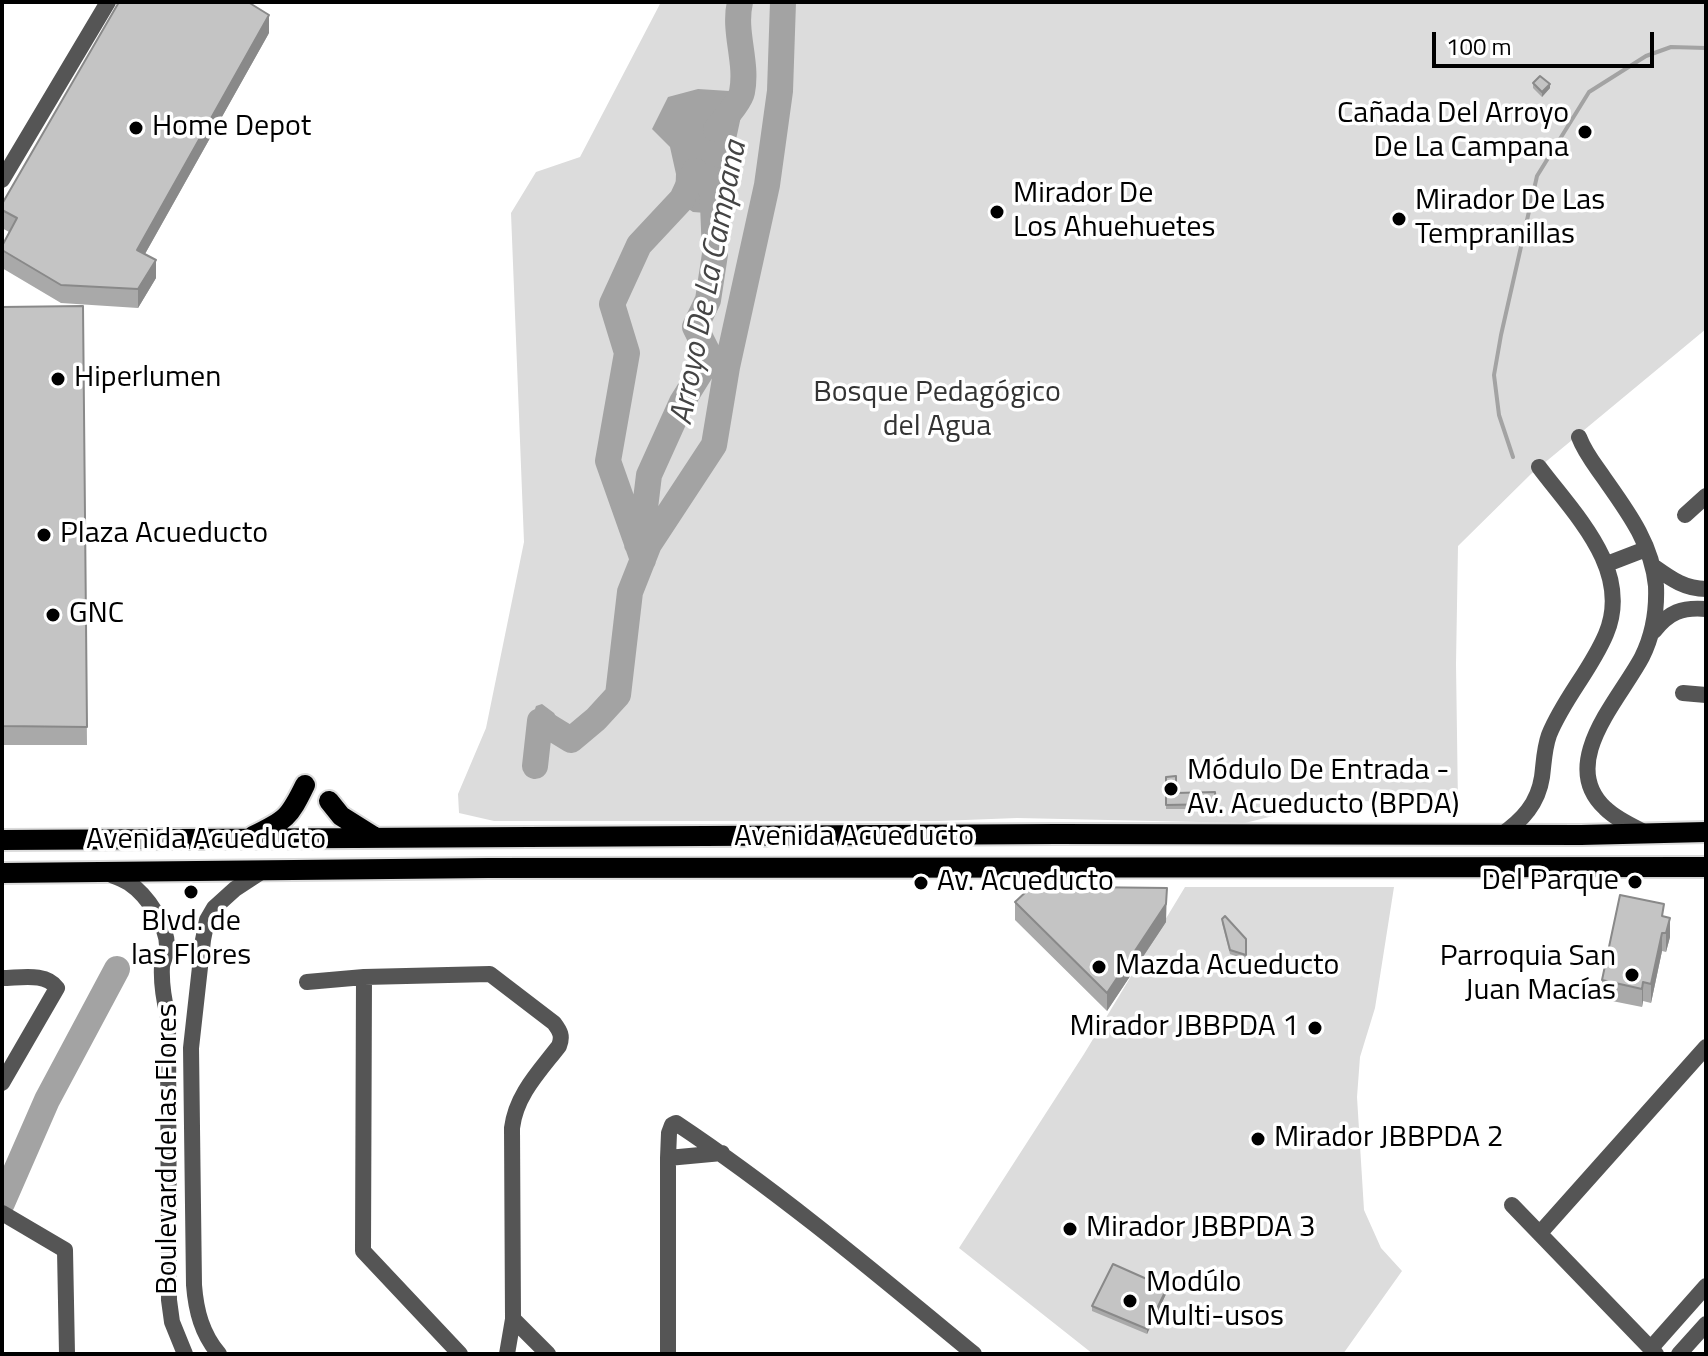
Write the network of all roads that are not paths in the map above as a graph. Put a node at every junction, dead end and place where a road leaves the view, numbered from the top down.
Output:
1 (108, 2) edge
2 (2, 180) edge
3 (1579, 437) dead end
4 (1539, 467) dead end
5 (1706, 496) edge
6 (1685, 515) dead end
7 (1646, 549) junction
8 (1607, 564) junction
9 (1653, 566) junction
10 (1706, 589) edge
11 (1705, 609) edge
12 (1650, 636) junction
13 (1683, 693) dead end
14 (1706, 695) edge
15 (305, 785) dead end
16 (329, 801) dead end
17 (1706, 832) edge
18 (1646, 833) junction
19 (1056, 834) junction
20 (1501, 835) junction
21 (376, 838) junction
22 (245, 839) junction
23 (2, 840) edge
24 (1706, 867) edge
25 (1054, 868) junction
26 (264, 870) junction
27 (104, 872) junction
28 (2, 873) edge
29 (364, 977) junction
30 (2, 978) edge
31 (307, 982) dead end
32 (1706, 1047) edge
33 (2, 1083) edge
34 (168, 1118) junction
35 (192, 1118) junction
36 (722, 1153) junction
37 (668, 1158) junction
38 (1512, 1205) dead end
39 (6, 1215) edge
40 (1540, 1233) junction
41 (1706, 1286) edge
42 (513, 1319) junction
43 (1706, 1324) edge
44 (1653, 1351) edge
45 (67, 1354) edge
46 (185, 1354) edge
47 (219, 1354) edge
48 (460, 1354) edge
49 (507, 1354) edge
50 (548, 1354) edge
51 (668, 1354) edge
52 (974, 1354) edge
53 (1679, 1354) edge

1 - 2 street
3 - 7 street
4 - 8 street
5 - 6 street
7 - 8 street
7 - 9 street
8 - 20 street
9 - 10 street
9 - 12 street
10 - 11 street
11 - 12 street
12 - 18 street
13 - 14 street
15 - 22 main road
16 - 21 main road
17 - 18 main road, Avenida Acueducto
18 - 20 main road, Avenida Acueducto
19 - 20 main road, Avenida Acueducto
19 - 21 main road, Avenida Acueducto
19 - 25 main road
21 - 22 main road, Avenida Acueducto
22 - 23 main road, Avenida Acueducto
24 - 25 main road, Avenida Acueducto
25 - 26 main road, Avenida Acueducto
26 - 27 main road, Avenida Acueducto
26 - 35 street, Boulevard de las Flores
27 - 28 main road, Avenida Acueducto
27 - 34 street, Boulevard de las Flores
29 - 31 street
29 - 42 street
29 - 48 street
30 - 33 street
32 - 40 street
34 - 35 street
34 - 46 street, Boulevard de las Flores
35 - 47 street, Boulevard de las Flores
36 - 37 street
36 - 37 street
36 - 52 street
37 - 51 street
38 - 40 street
39 - 45 street
40 - 44 street
41 - 44 street
42 - 49 street
42 - 50 street
43 - 53 street

